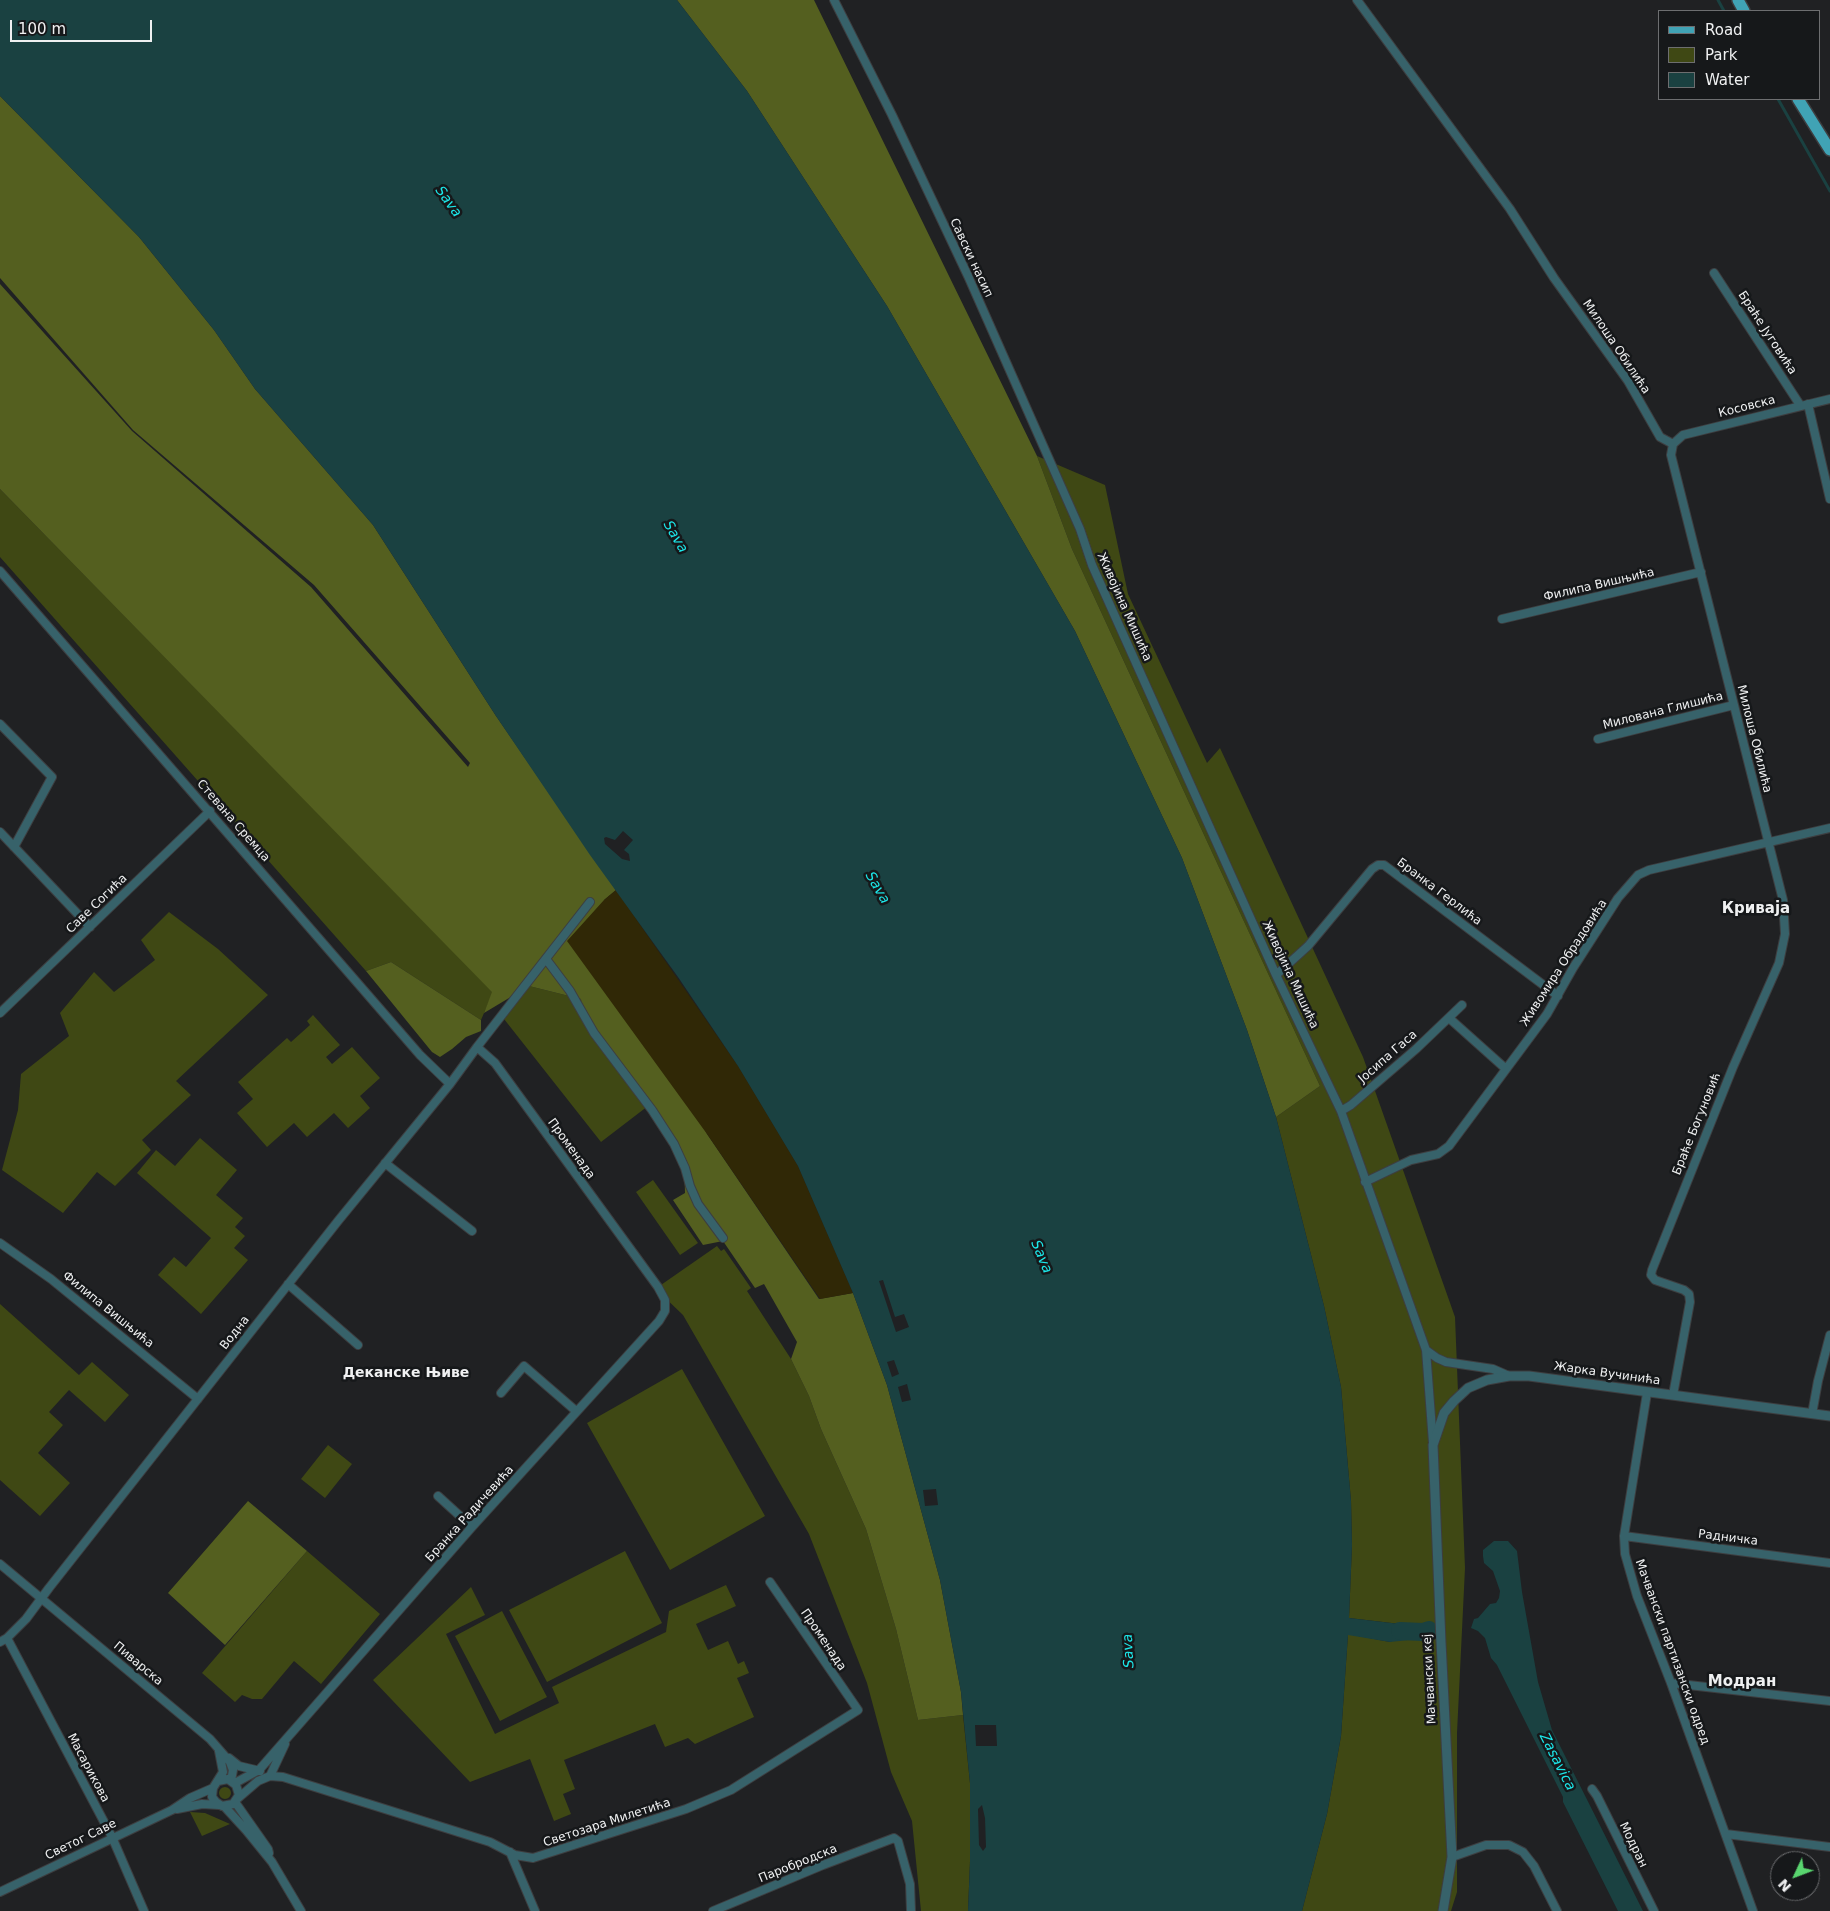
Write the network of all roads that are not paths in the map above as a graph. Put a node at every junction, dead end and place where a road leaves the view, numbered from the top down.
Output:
1 (834, 0) edge
2 (1357, 0) edge
3 (1799, 100) edge
4 (1830, 150) edge
5 (1714, 273) dead end
6 (1830, 399) edge
7 (1804, 405) junction
8 (1673, 444) junction
9 (1830, 499) edge
10 (1080, 530) joint
11 (1701, 572) junction
12 (1, 575) edge
13 (1502, 619) dead end
14 (1734, 705) junction
15 (0, 724) edge
16 (1598, 739) dead end
17 (210, 811) junction
18 (1830, 828) edge
19 (0, 832) edge
20 (1767, 842) junction
21 (14, 847) junction
22 (590, 902) dead end
23 (90, 927) junction
24 (546, 959) junction
25 (1276, 974) junction
26 (1558, 996) junction
27 (1462, 1005) dead end
28 (0, 1014) edge
29 (1449, 1018) junction
30 (477, 1047) junction
31 (1506, 1069) junction
32 (450, 1084) junction
33 (1341, 1111) junction
34 (385, 1163) junction
35 (1364, 1182) junction
36 (472, 1231) dead end
37 (723, 1238) dead end
38 (0, 1243) edge
39 (288, 1284) junction
40 (666, 1306) joint
41 (1830, 1335) edge
42 (358, 1345) dead end
43 (1426, 1350) junction
44 (1509, 1376) junction
45 (501, 1393) dead end
46 (1647, 1393) junction
47 (1673, 1396) junction
48 (198, 1399) junction
49 (576, 1412) junction
50 (1812, 1414) junction
51 (1830, 1416) edge
52 (1433, 1445) junction
53 (438, 1496) dead end
54 (472, 1527) junction
55 (1624, 1536) junction
56 (1830, 1563) edge
57 (0, 1564) edge
58 (770, 1582) dead end
59 (41, 1598) junction
60 (4, 1640) edge
61 (1671, 1683) junction
62 (1830, 1701) edge
63 (858, 1710) joint
64 (289, 1736) junction
65 (219, 1749) junction
66 (259, 1770) junction
67 (270, 1776) junction
68 (218, 1781) junction
69 (233, 1782) junction
70 (212, 1788) junction
71 (1592, 1789) dead end
72 (236, 1800) junction
73 (222, 1805) junction
74 (172, 1810) junction
75 (1726, 1834) junction
76 (112, 1837) junction
77 (1830, 1847) edge
78 (510, 1852) junction
79 (1452, 1857) junction
80 (272, 1862) junction
81 (0, 1892) edge
82 (144, 1911) edge
83 (301, 1911) edge
84 (535, 1911) edge
85 (713, 1911) edge
86 (911, 1911) edge
87 (1443, 1911) edge
88 (1556, 1911) edge
89 (1654, 1911) edge
90 (1754, 1911) edge

1 - 10 street, Савски насип
2 - 8 street, Милоша Обилића
3 - 4 main road
5 - 7 street, Браће Југовића
6 - 7 street, Косовска
7 - 8 street, Косовска
7 - 9 street, Браће Југовића
8 - 11 street, Милоша Обилића
10 - 25 street, Живојина Мишића
11 - 13 street, Филипа Вишњића
11 - 14 street, Милоша Обилића
12 - 17 street, Стевана Сремца
14 - 16 street, Милована Глишића
14 - 20 street, Милоша Обилића
15 - 21 street
17 - 23 street, Саве Согића
17 - 32 street, Стевана Сремца
18 - 20 street, Живомира Обрадовића
19 - 21 street
20 - 26 street, Живомира Обрадовића
20 - 47 street, Браће Богуновић
21 - 23 street
22 - 24 street
23 - 28 street, Саве Согића
24 - 30 street
24 - 37 street
25 - 26 street, Бранка Герлића
25 - 33 street, Живојина Мишића
26 - 31 street, Живомира Обрадовића
27 - 29 street, Јосипа Гаса
29 - 31 street
29 - 33 street, Јосипа Гаса
30 - 32 street
30 - 40 street, Променада
31 - 35 street, Живомира Обрадовића
32 - 34 street, Водна
33 - 35 street, Живојина Мишића
34 - 36 street
34 - 39 street, Водна
35 - 43 street, Живојина Мишића
38 - 48 street, Филипа Вишњића
39 - 42 street
39 - 48 street, Водна
40 - 49 street, Бранка Радичевића
41 - 50 street
43 - 44 street
43 - 52 street, Живојина Мишића
44 - 46 street, Жарка Вучинића
44 - 52 street, Жарка Вучинића
45 - 49 street
46 - 47 street, Жарка Вучинића
46 - 55 street, Мачвански партизански одред
47 - 50 street, Жарка Вучинића
48 - 59 street, Водна
49 - 54 street, Бранка Радичевића
50 - 51 street, Жарка Вучинића
52 - 79 street, Мачвански кеј
53 - 54 street
54 - 64 street, Бранка Радичевића
55 - 56 street, Радничка
55 - 61 street, Мачвански партизански одред
57 - 59 street, Пиварска
58 - 63 street, Променада
59 - 60 street, Водна
59 - 65 street, Пиварска
60 - 76 street, Масарикова
61 - 62 street
61 - 75 street, Мачвански партизански одред
63 - 78 street, Светозара Милетића
64 - 66 street, Бранка Радичевића
64 - 67 street, Бранка Радичевића
65 - 66 street, Пиварска
65 - 68 street
65 - 69 street, Пиварска
66 - 67 street, Пиварска
66 - 69 street, Бранка Радичевића
67 - 72 street
67 - 78 street, Светозара Милетића
68 - 69 street
68 - 70 street
69 - 72 street
70 - 73 street
70 - 74 street, Светог Саве
71 - 89 street, Модран
72 - 73 street
72 - 80 street
73 - 74 street, Светог Саве
73 - 80 street
74 - 76 street, Светог Саве
75 - 77 street
75 - 90 street, Мачвански партизански одред
76 - 81 street, Светог Саве
76 - 82 street, Масарикова
78 - 84 street
79 - 87 street, Мачвански кеј
79 - 88 street
80 - 83 street
85 - 86 street, Паробродска

